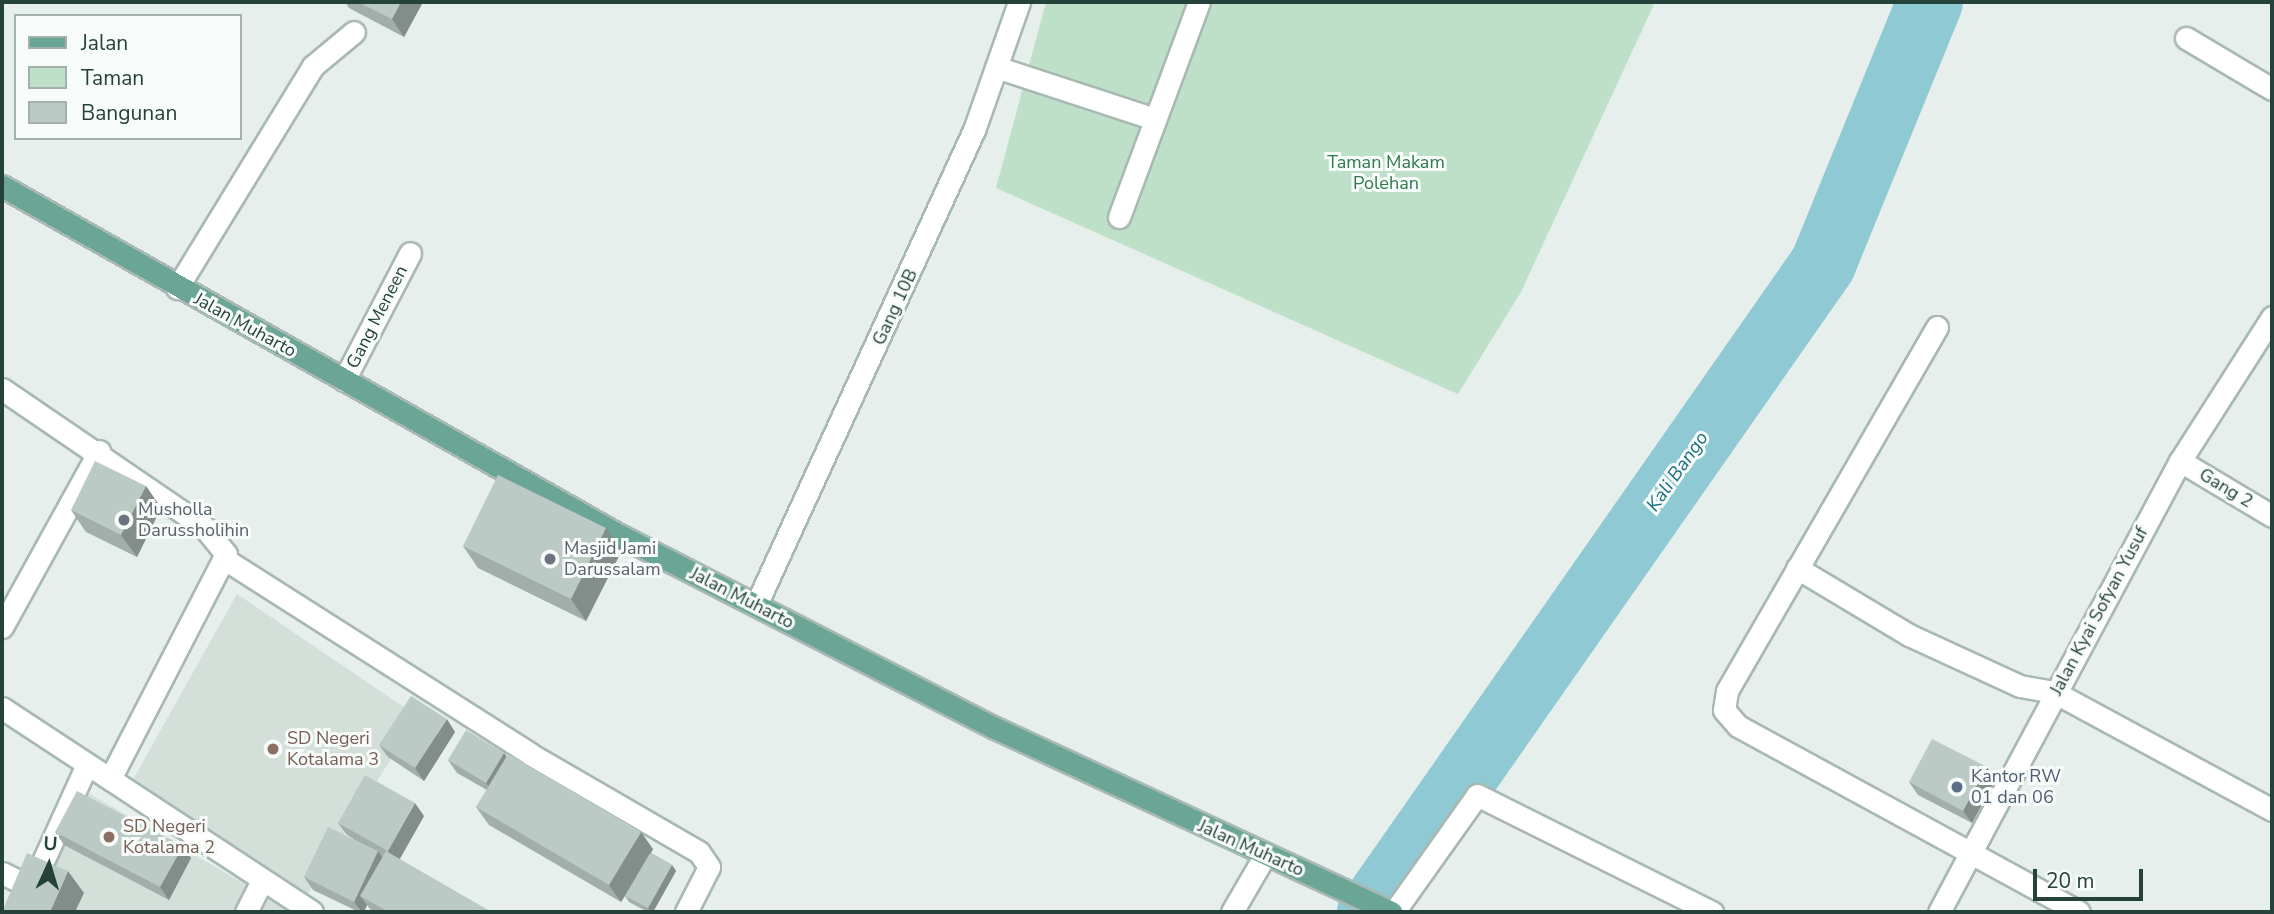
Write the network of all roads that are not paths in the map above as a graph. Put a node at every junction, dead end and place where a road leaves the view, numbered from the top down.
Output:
1 (1019, 2) edge
2 (1199, 2) edge
3 (354, 32) dead end
4 (2186, 38) dead end
5 (996, 67) junction
6 (2272, 89) edge
7 (1155, 119) junction
8 (2, 186) edge
9 (1119, 217) dead end
10 (410, 253) dead end
11 (177, 288) junction
12 (2272, 317) edge
13 (1937, 327) dead end
14 (344, 380) junction
15 (2, 389) edge
16 (99, 451) junction
17 (2180, 461) junction
18 (2272, 516) edge
19 (226, 560) junction
20 (1797, 568) junction
21 (756, 605) junction
22 (2, 627) edge
23 (2054, 692) junction
24 (2, 708) edge
25 (87, 764) junction
26 (110, 779) junction
27 (2272, 810) edge
28 (1973, 851) junction
29 (1265, 855) junction
30 (2, 873) edge
31 (262, 881) junction
32 (32, 887) junction
33 (20, 912) edge
34 (246, 912) edge
35 (312, 912) edge
36 (686, 912) edge
37 (1233, 912) edge
38 (1393, 912) edge
39 (1712, 912) edge
40 (1939, 912) edge
41 (2079, 912) edge

1 - 5 street, Gang 10B
2 - 7 street
3 - 11 street
4 - 6 street
5 - 7 street
5 - 21 street, Gang 10B
7 - 9 street
8 - 11 main road, Jalan Muharto
10 - 14 street, Gang Meneen
11 - 14 main road, Jalan Muharto
12 - 17 street, Jalan Kyai Sofyan Yusuf
13 - 20 street
14 - 21 main road, Jalan Muharto
15 - 16 street
16 - 19 street
16 - 22 street
17 - 18 street, Gang 2
17 - 23 street, Jalan Kyai Sofyan Yusuf
19 - 26 street
19 - 36 street
20 - 23 street
20 - 28 street
21 - 29 main road, Jalan Muharto
23 - 27 street
23 - 28 street, Jalan Kyai Sofyan Yusuf
24 - 25 street
25 - 26 street
25 - 32 street
26 - 31 street
28 - 40 street, Jalan Kyai Sofyan Yusuf
28 - 41 street
29 - 37 street
29 - 38 main road, Jalan Muharto
30 - 32 street
31 - 34 street
31 - 35 street
32 - 33 street
38 - 39 street

